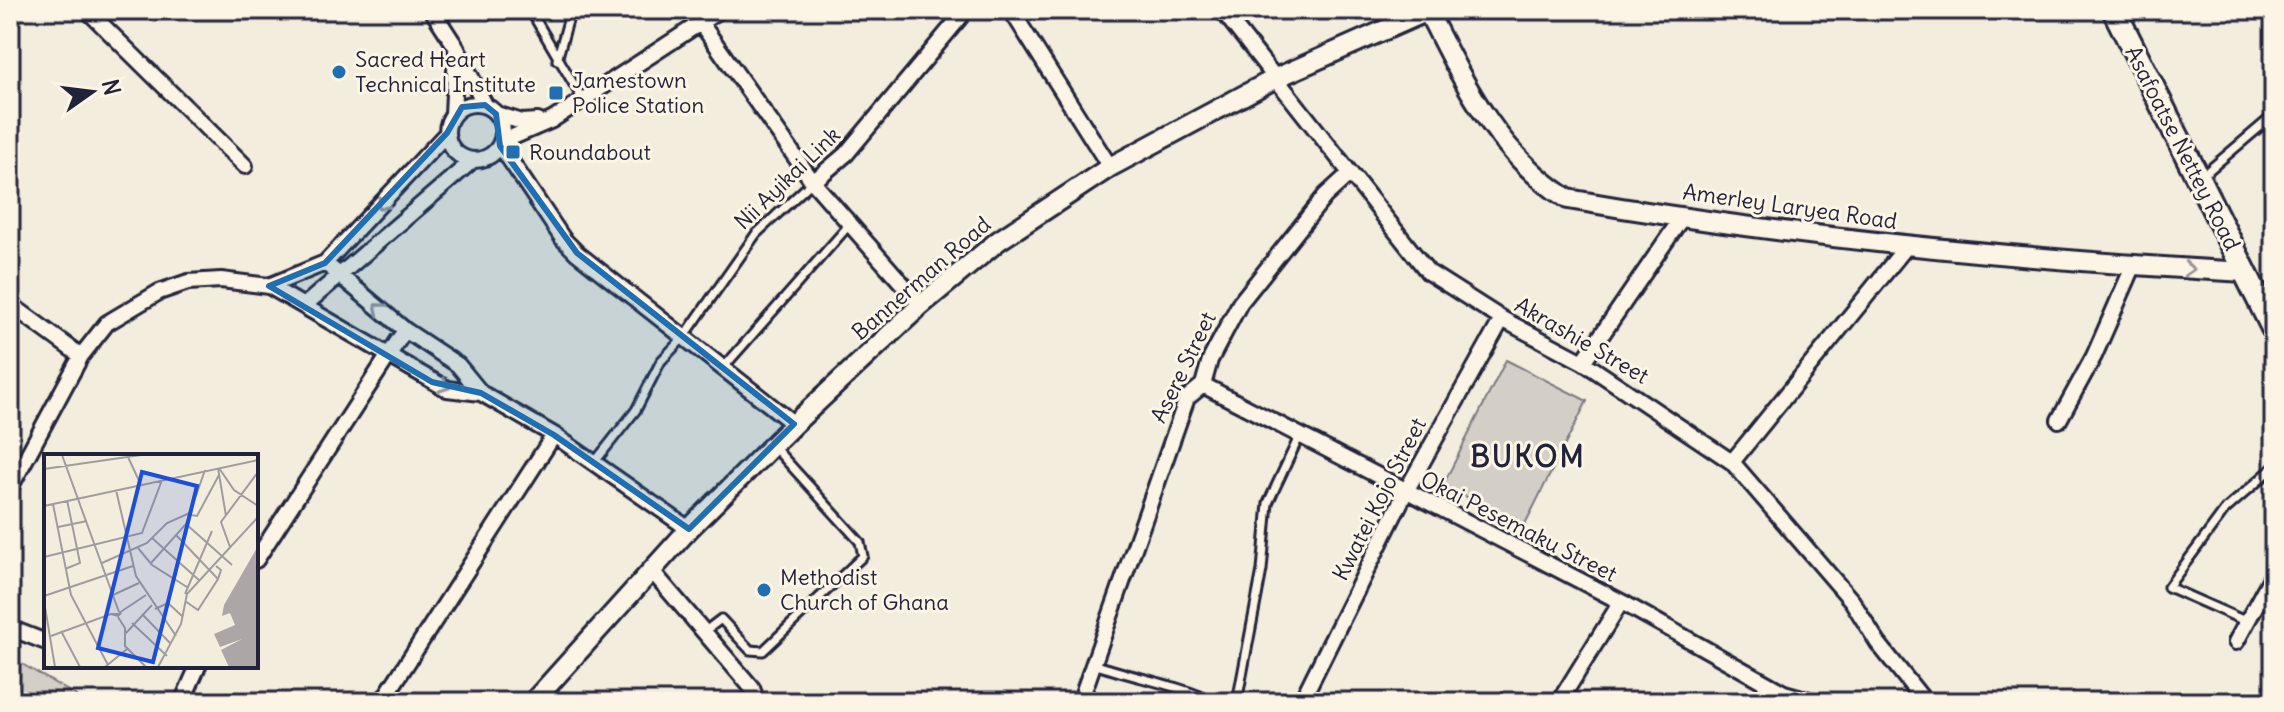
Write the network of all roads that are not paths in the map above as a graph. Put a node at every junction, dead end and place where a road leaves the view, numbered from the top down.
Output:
1 (87, 10) edge
2 (432, 10) edge
3 (530, 10) edge
4 (571, 10) edge
5 (720, 10) edge
6 (966, 10) edge
7 (1011, 10) edge
8 (1222, 10) edge
9 (1428, 10) edge
10 (2122, 14) edge
11 (700, 22) junction
12 (456, 47) junction
13 (557, 60) junction
14 (1276, 78) junction
15 (583, 100) junction
16 (491, 109) junction
17 (453, 114) junction
18 (2274, 115) edge
19 (552, 120) junction
20 (447, 133) junction
21 (500, 144) junction
22 (473, 160) junction
23 (245, 166) dead end
24 (1110, 167) junction
25 (1348, 175) junction
26 (2200, 177) junction
27 (813, 182) junction
28 (1683, 216) junction
29 (850, 224) junction
30 (1906, 247) junction
31 (325, 263) junction
32 (2133, 267) junction
33 (2245, 272) junction
34 (342, 277) junction
35 (269, 286) junction
36 (10, 304) edge
37 (305, 305) junction
38 (921, 305) junction
39 (1502, 319) junction
40 (405, 330) junction
41 (2274, 330) edge
42 (684, 337) junction
43 (81, 356) junction
44 (385, 357) junction
45 (1583, 362) junction
46 (723, 368) junction
47 (1203, 385) junction
48 (481, 393) junction
49 (2059, 420) dead end
50 (794, 424) junction
51 (554, 435) junction
52 (1300, 435) junction
53 (772, 446) junction
54 (1732, 462) junction
55 (594, 463) junction
56 (2274, 467) edge
57 (10, 488) edge
58 (1405, 493) junction
59 (689, 529) junction
60 (258, 557) edge
61 (652, 571) junction
62 (2274, 572) edge
63 (1621, 602) junction
64 (2245, 621) junction
65 (10, 628) edge
66 (704, 632) junction
67 (44, 641) edge
68 (2236, 642) dead end
69 (1094, 664) junction
70 (197, 668) edge
71 (1782, 698) edge
72 (182, 702) edge
73 (382, 702) edge
74 (533, 702) edge
75 (757, 702) edge
76 (1080, 702) edge
77 (1214, 702) edge
78 (1237, 702) edge
79 (1301, 702) edge
80 (1559, 702) edge
81 (1816, 702) edge
82 (1925, 702) edge

1 - 23 street
2 - 12 street
3 - 13 lane
4 - 13 lane
5 - 11 street
6 - 27 street, Nii Ayikai Link
7 - 24 street
8 - 14 street, Akrashie Street
9 - 14 street, Bannerman Road
9 - 28 street, Amerley Laryea Road
10 - 26 main road, Asafoatse Nettey Road
11 - 15 street
11 - 27 street
12 - 16 street
12 - 17 street
13 - 15 lane
14 - 24 street, Bannerman Road
14 - 25 street, Akrashie Street
15 - 19 street
16 - 17 street
16 - 19 street
16 - 21 street
17 - 20 street
18 - 26 lane
19 - 21 street
20 - 22 street
20 -> 31 street
21 - 22 street
21 - 42 street
22 - 34 street
24 - 38 street, Bannerman Road
25 - 39 street, Akrashie Street
25 - 47 street, Asere Street
26 - 33 main road, Asafoatse Nettey Road
27 - 29 street
27 - 42 lane, Nii Ayikai Link
28 - 30 street, Amerley Laryea Road
28 - 45 street
29 - 38 street
29 - 46 lane
30 - 32 street, Amerley Laryea Road
30 - 54 street
31 - 34 street
31 - 35 street
32 -> 33 street, Amerley Laryea Road
32 - 49 street
33 - 41 main road, Asafoatse Nettey Road
34 - 37 street
40 -> 34 street
35 - 37 street
35 - 43 street
36 - 43 street
37 - 44 street
38 - 50 street, Bannerman Road
39 - 45 street, Akrashie Street
39 - 58 street, Kwatei Kojo Street
40 - 44 street
40 - 48 street
42 - 46 street
42 - 55 lane, Nii Ayikai Link
43 - 57 street
44 -> 48 street
44 - 60 street
45 - 54 street, Akrashie Street
46 - 50 street
47 - 52 street, Okai Pesemaku Street
47 - 69 street, Asere Street
48 - 51 street
50 - 53 street, Bannerman Road
51 - 55 street
51 - 73 street
52 - 58 street, Okai Pesemaku Street
52 - 78 lane
53 - 59 street, Bannerman Road
53 - 66 lane
54 - 82 street, Akrashie Street
55 - 59 street
56 - 64 lane
58 - 63 street, Okai Pesemaku Street
58 - 79 street, Kwatei Kojo Street
59 - 61 street, Bannerman Road
61 - 66 street
61 - 74 street, Bannerman Road
62 - 64 street
63 - 71 street, Okai Pesemaku Street
63 - 80 street
64 - 68 street
65 - 67 street
66 - 75 street
69 - 76 street, Asere Street
69 - 77 lane
70 - 72 street
71 - 81 street, Okai Pesemaku Street

